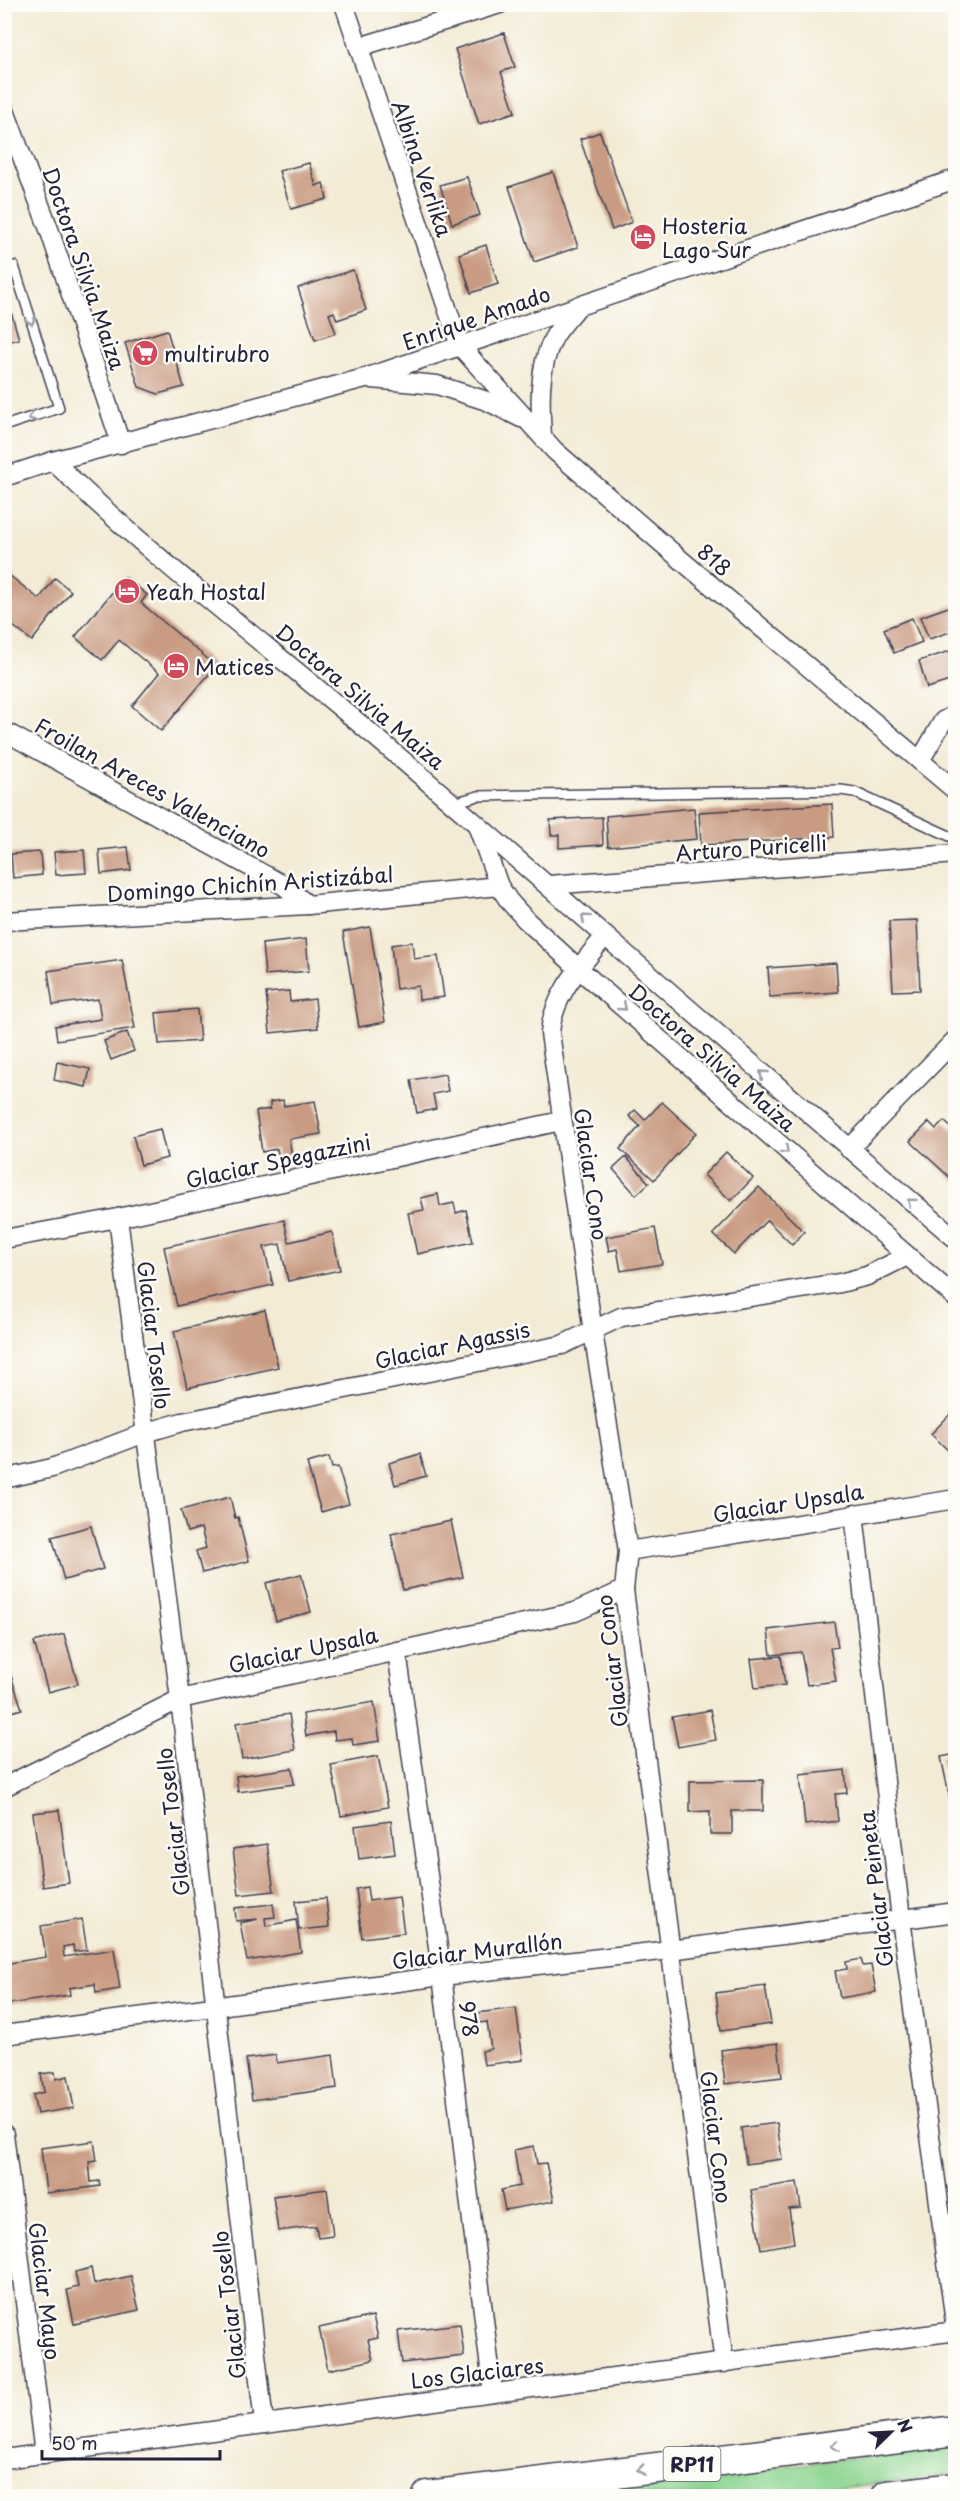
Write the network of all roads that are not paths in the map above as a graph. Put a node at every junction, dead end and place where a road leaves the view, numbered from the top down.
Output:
1 (344, 4) edge
2 (500, 4) edge
3 (359, 47) junction
4 (4, 108) edge
5 (956, 178) edge
6 (9, 267) edge
7 (579, 305) junction
8 (460, 346) junction
9 (364, 378) junction
10 (4, 426) edge
11 (536, 429) junction
12 (121, 444) junction
13 (53, 462) junction
14 (4, 477) edge
15 (956, 714) edge
16 (4, 731) edge
17 (920, 761) junction
18 (956, 791) edge
19 (453, 803) junction
20 (476, 823) junction
21 (956, 839) edge
22 (956, 854) edge
23 (549, 885) junction
24 (499, 886) junction
25 (308, 905) junction
26 (4, 921) edge
27 (605, 936) junction
28 (579, 969) junction
29 (956, 1039) edge
30 (561, 1121) junction
31 (849, 1149) junction
32 (118, 1218) junction
33 (4, 1239) edge
34 (956, 1239) edge
35 (907, 1256) junction
36 (956, 1298) edge
37 (593, 1332) junction
38 (145, 1433) junction
39 (4, 1479) edge
40 (956, 1499) edge
41 (854, 1514) junction
42 (628, 1551) junction
43 (624, 1590) junction
44 (397, 1651) junction
45 (180, 1699) junction
46 (4, 1787) edge
47 (956, 1912) edge
48 (901, 1919) junction
49 (670, 1950) junction
50 (442, 1976) junction
51 (216, 2007) junction
52 (4, 2035) edge
53 (4, 2134) edge
54 (956, 2330) edge
55 (723, 2363) junction
56 (493, 2393) junction
57 (264, 2423) junction
58 (956, 2431) edge
59 (44, 2454) junction
60 (4, 2459) edge
61 (956, 2488) edge
62 (428, 2496) edge
63 (887, 2496) edge

1 - 3 street, Albina Verlika
2 - 3 street
3 - 8 street, Albina Verlika
4 - 12 street, Doctora Silvia Maiza
5 - 7 street, Enrique Amado
6 -> 10 lane
7 - 8 street, Enrique Amado
7 - 11 street
8 - 9 street, Enrique Amado
8 - 11 street, 818
9 - 11 street
9 - 12 street, Enrique Amado
11 - 17 street, 818
12 - 13 street, Enrique Amado
13 - 14 street, Enrique Amado
13 - 19 street, Doctora Silvia Maiza
15 - 17 street
16 - 25 street, Froilan Areces Valenciano
17 - 18 street, 818
19 - 20 street, Doctora Silvia Maiza
19 - 21 lane
20 - 23 street, Doctora Silvia Maiza
20 - 24 street, Doctora Silvia Maiza
22 - 23 street, Arturo Puricelli
27 -> 23 street, Doctora Silvia Maiza
24 - 25 street, Domingo Chichín Aristizábal
24 - 28 street, Doctora Silvia Maiza
25 - 26 street, Domingo Chichín Aristizábal
27 - 28 street, Glaciar Cono
31 -> 27 street, Doctora Silvia Maiza
28 - 30 street, Glaciar Cono
28 -> 35 street, Doctora Silvia Maiza
29 - 31 street
30 - 32 street, Glaciar Spegazzini
30 - 37 street, Glaciar Cono
34 -> 31 street, Doctora Silvia Maiza
32 - 33 street, Glaciar Spegazzini
32 - 38 street, Glaciar Tosello
35 - 36 street, Doctora Silvia Maiza
35 - 37 street, Glaciar Agassis
37 - 38 street, Glaciar Agassis
37 - 42 street, Glaciar Cono
38 - 39 street, Glaciar Agassis
38 - 45 street, Glaciar Tosello
40 - 41 street, Glaciar Upsala
41 - 42 street, Glaciar Upsala
41 - 48 street, Glaciar Peineta
42 - 43 street, Glaciar Cono
43 - 44 street, Glaciar Upsala
43 - 49 street, Glaciar Cono
44 - 45 street, Glaciar Upsala
44 - 50 street, 978
45 - 46 street, Glaciar Upsala
45 - 51 street, Glaciar Tosello
47 - 48 street, Glaciar Murallón
48 - 49 street, Glaciar Murallón
48 - 54 street, Glaciar Peineta
49 - 50 street, Glaciar Murallón
49 - 55 street, Glaciar Cono
50 - 51 street, Glaciar Murallón
50 - 56 street, 978
51 - 52 street, Glaciar Murallón
51 - 57 street, Glaciar Tosello
53 - 59 street, Glaciar Mayo
54 - 55 street, Los Glaciares
55 - 56 street, Los Glaciares
56 - 57 street, Los Glaciares
57 - 59 street, Los Glaciares
58 -> 62 main road, RP11
59 - 60 street, Los Glaciares
61 - 63 main road

